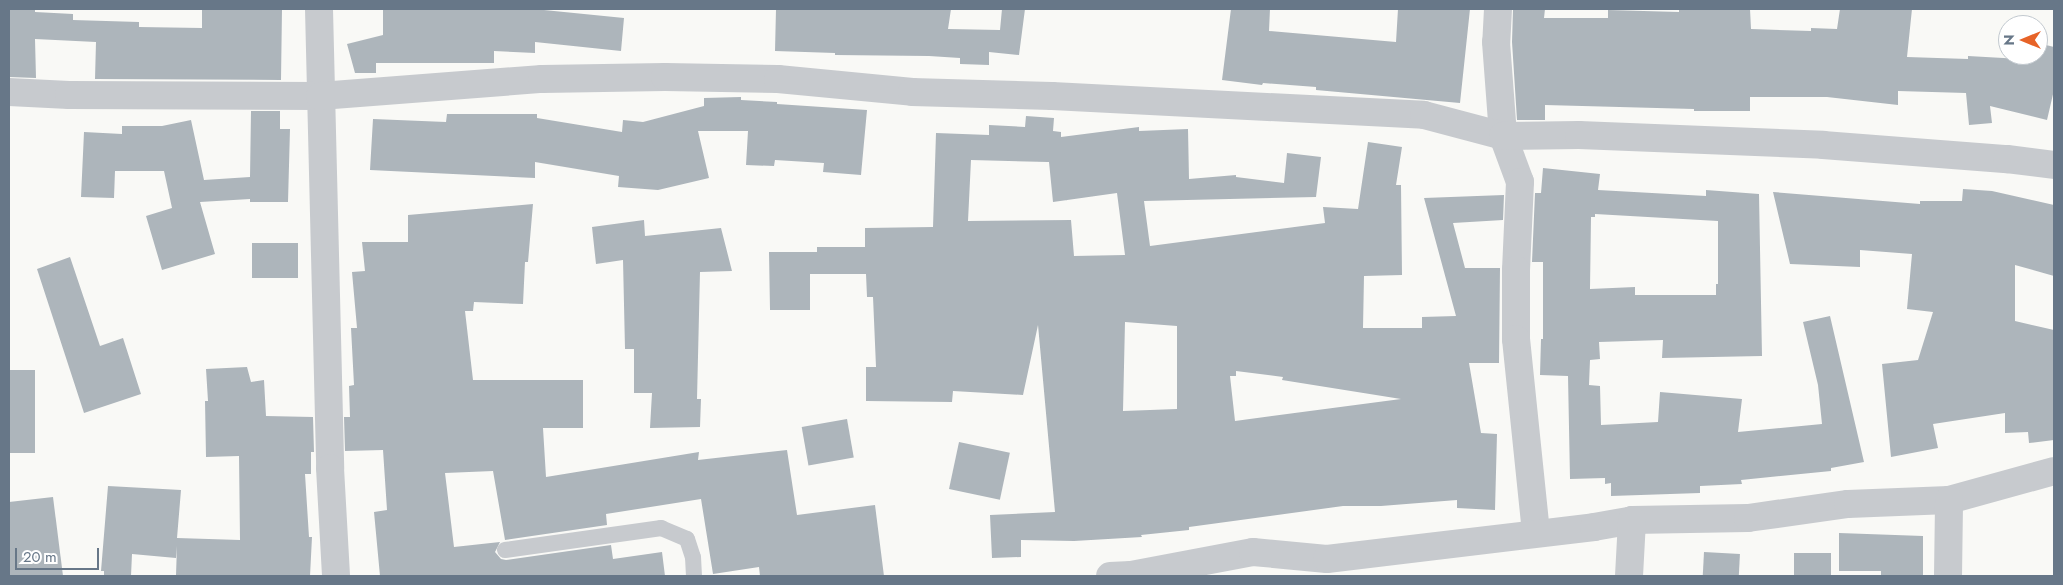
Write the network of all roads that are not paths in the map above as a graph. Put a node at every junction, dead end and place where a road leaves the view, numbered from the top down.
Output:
1 (319, 9) edge
2 (1498, 9) edge
3 (9, 92) edge
4 (320, 96) junction
5 (1503, 136) junction
6 (2054, 165) edge
7 (2054, 471) edge
8 (1949, 500) junction
9 (1632, 520) junction
10 (1536, 533) junction
11 (505, 550) dead end
12 (1326, 568) edge
13 (336, 576) edge
14 (694, 576) edge
15 (1110, 576) edge
16 (1629, 576) edge
17 (1948, 576) edge

1 - 4 street
2 - 5 street
3 - 4 street
4 - 5 street
4 - 13 street
5 - 6 street
5 - 10 street
7 - 8 street
8 - 9 street
8 - 17 street
9 - 10 street
9 - 16 street
10 - 12 street
11 - 14 lane
12 - 15 street

